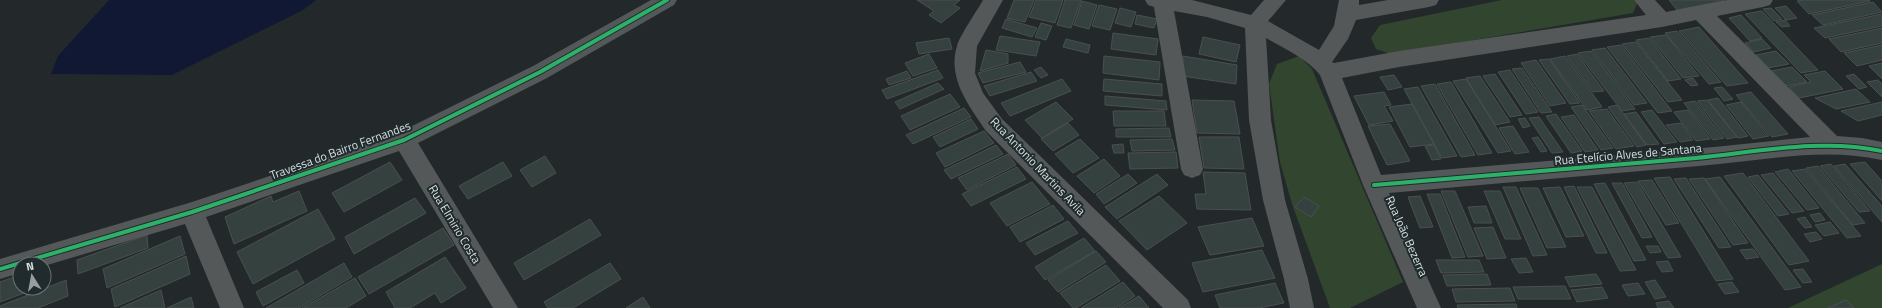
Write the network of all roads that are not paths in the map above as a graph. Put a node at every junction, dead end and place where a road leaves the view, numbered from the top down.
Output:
1 (667, 0) edge
2 (993, 0) edge
3 (1276, 0) edge
4 (1429, 0) edge
5 (1644, 0) edge
6 (1763, 0) edge
7 (1159, 1) edge
8 (1349, 7) edge
9 (1701, 13) junction
10 (1662, 20) junction
11 (1255, 23) junction
12 (1325, 67) junction
13 (404, 140) junction
14 (1831, 144) junction
15 (1882, 151) edge
16 (1192, 169) dead end
17 (1374, 185) junction
18 (192, 212) junction
19 (0, 269) edge
20 (232, 308) edge
21 (506, 308) edge
22 (1179, 308) edge
23 (1302, 308) edge
24 (1429, 308) edge

1 - 13 street, Travessa do Bairro Fernandes
2 - 22 street, Rua Antonio Martins Avila
3 - 11 street
4 - 8 street
5 - 10 street
6 - 9 street
7 - 11 street
7 - 16 street
8 - 12 street
9 - 10 street
9 - 14 street
10 - 12 street
11 - 12 street
11 - 23 street
12 - 17 street, Rua João Bezerra
13 - 18 street, Travessa do Bairro Fernandes
13 - 21 street, Rua Elmirio Costa
14 - 15 street, Rua Etelício Alves de Santana
14 - 17 street, Rua Etelício Alves de Santana
17 - 24 street, Rua João Bezerra
18 - 19 street, Travessa do Bairro Fernandes
18 - 20 street

